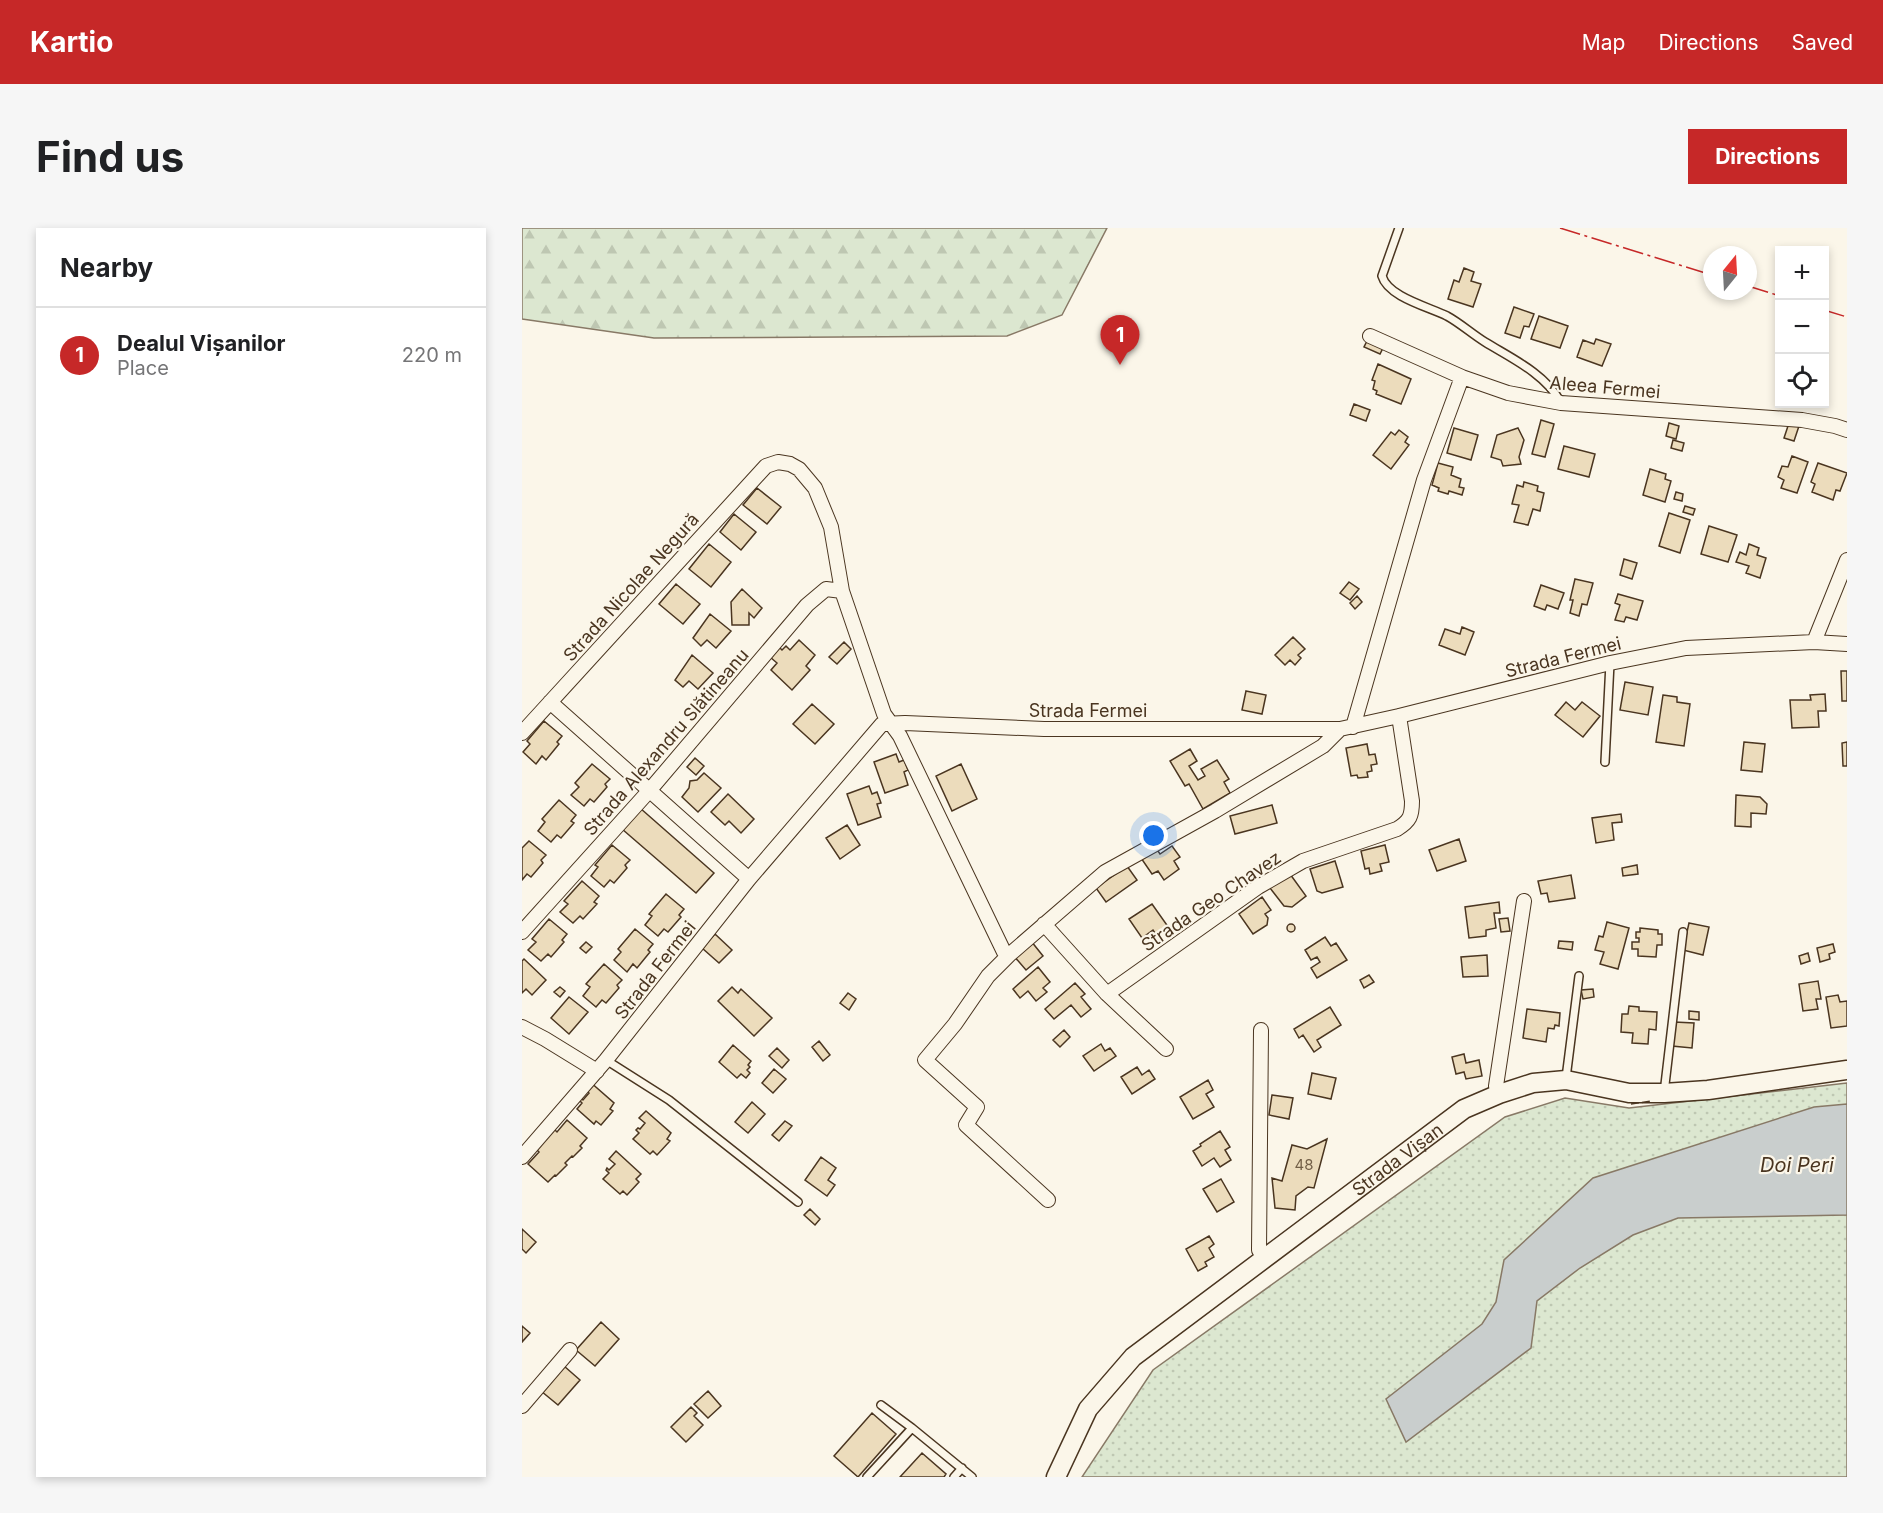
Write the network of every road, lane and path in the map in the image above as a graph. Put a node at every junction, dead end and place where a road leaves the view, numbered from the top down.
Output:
1 (1399, 228) edge
2 (1370, 336) dead end
3 (1461, 380) junction
4 (1561, 403) junction
5 (1847, 430) edge
6 (1847, 560) edge
7 (842, 591) junction
8 (1814, 642) junction
9 (1847, 644) edge
10 (1610, 663) junction
11 (550, 702) junction
12 (1399, 716) junction
13 (891, 722) junction
14 (1347, 728) junction
15 (522, 733) edge
16 (1605, 762) dead end
17 (649, 791) junction
18 (749, 879) junction
19 (1524, 901) dead end
20 (1044, 924) junction
21 (522, 932) edge
22 (1683, 932) dead end
23 (1009, 956) junction
24 (1579, 976) dead end
25 (1107, 994) junction
26 (522, 1027) edge
27 (1262, 1030) dead end
28 (1166, 1049) dead end
29 (601, 1066) junction
30 (1847, 1070) edge
31 (1566, 1080) junction
32 (1664, 1093) junction
33 (1499, 1094) junction
34 (522, 1157) edge
35 (1048, 1200) dead end
36 (798, 1202) dead end
37 (1265, 1258) junction
38 (570, 1350) dead end
39 (881, 1405) dead end
40 (522, 1406) edge
41 (912, 1428) junction
42 (962, 1468) junction
43 (867, 1477) edge
44 (954, 1477) edge
45 (972, 1477) edge
46 (1056, 1477) edge

1 - 4 lane
2 - 3 street, Aleea Fermei
3 - 4 street, Aleea Fermei
3 - 14 street
4 - 5 street, Aleea Fermei
6 - 8 street
7 - 11 street, Strada Nicolae Negură
7 - 13 street
7 - 17 street, Strada Alexandru Slătineanu
8 - 9 street, Strada Fermei
8 - 10 street, Strada Fermei
10 - 12 street, Strada Fermei
10 - 16 lane
11 - 15 street, Strada Nicolae Negură
11 - 17 street
12 - 14 street, Strada Fermei
12 - 25 street, Strada Geo Chavez
13 - 14 street, Strada Fermei
13 - 18 street, Strada Fermei
13 - 23 street
14 - 20 street
17 - 18 street
17 - 21 street, Strada Alexandru Slătineanu
18 - 29 street, Strada Fermei
19 - 33 street
20 - 23 street
20 - 25 street
22 - 32 lane
23 - 35 street
24 - 31 lane
25 - 28 street
26 - 29 street
27 - 37 street
29 - 34 street, Strada Fermei
29 - 36 lane
30 - 32 street, Strada Vișan
31 - 32 street, Strada Vișan
31 - 33 street, Strada Vișan
33 - 37 street, Strada Vișan
37 - 46 street, Strada Vișan
38 - 40 street
39 - 41 lane
41 - 42 lane
41 - 43 lane
42 - 44 lane
42 - 45 lane

